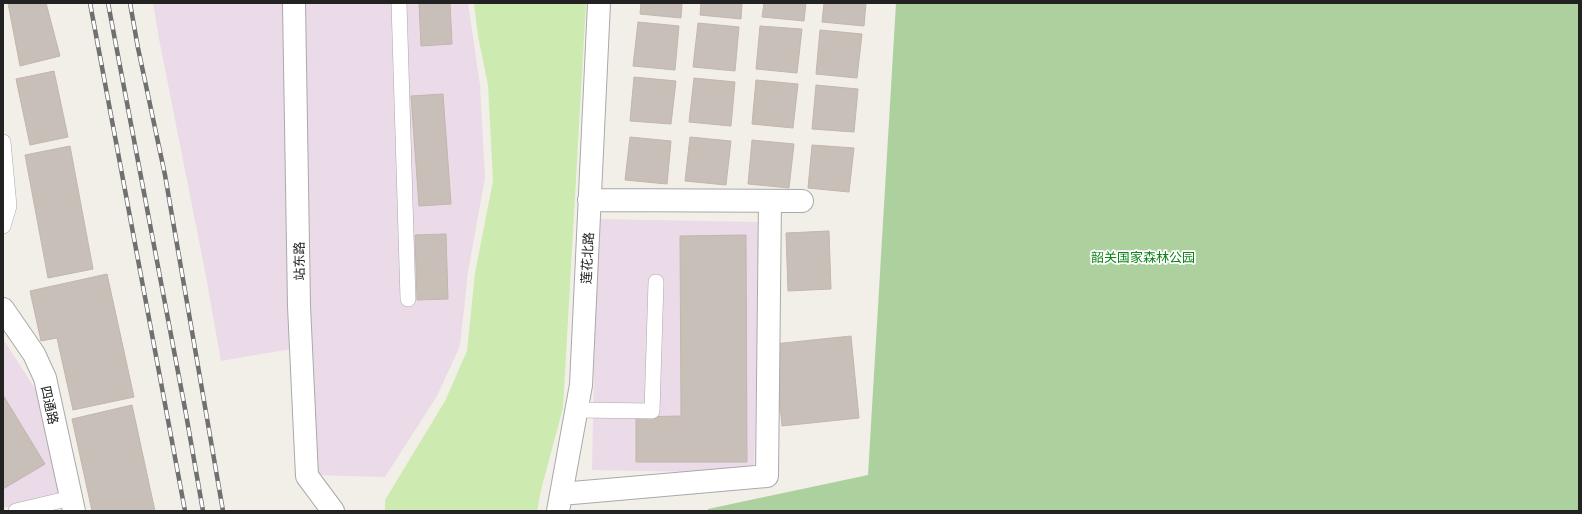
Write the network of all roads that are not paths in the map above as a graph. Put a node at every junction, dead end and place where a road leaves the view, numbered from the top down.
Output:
1 (294, 3) edge
2 (399, 3) edge
3 (599, 3) edge
4 (3, 142) edge
5 (590, 200) junction
6 (770, 201) junction
7 (802, 201) dead end
8 (3, 226) edge
9 (656, 282) dead end
10 (408, 299) dead end
11 (3, 309) edge
12 (577, 410) junction
13 (559, 502) edge
14 (72, 504) edge
15 (16, 511) edge
16 (333, 511) edge

1 - 16 street, 站东路
2 - 10 lane
3 - 5 street, 莲花北路
4 - 8 lane
5 - 6 street
5 - 12 street, 莲花北路
6 - 7 street
6 - 13 street
9 - 12 lane
11 - 14 street, 四通路
12 - 13 street, 莲花北路
14 - 15 lane

